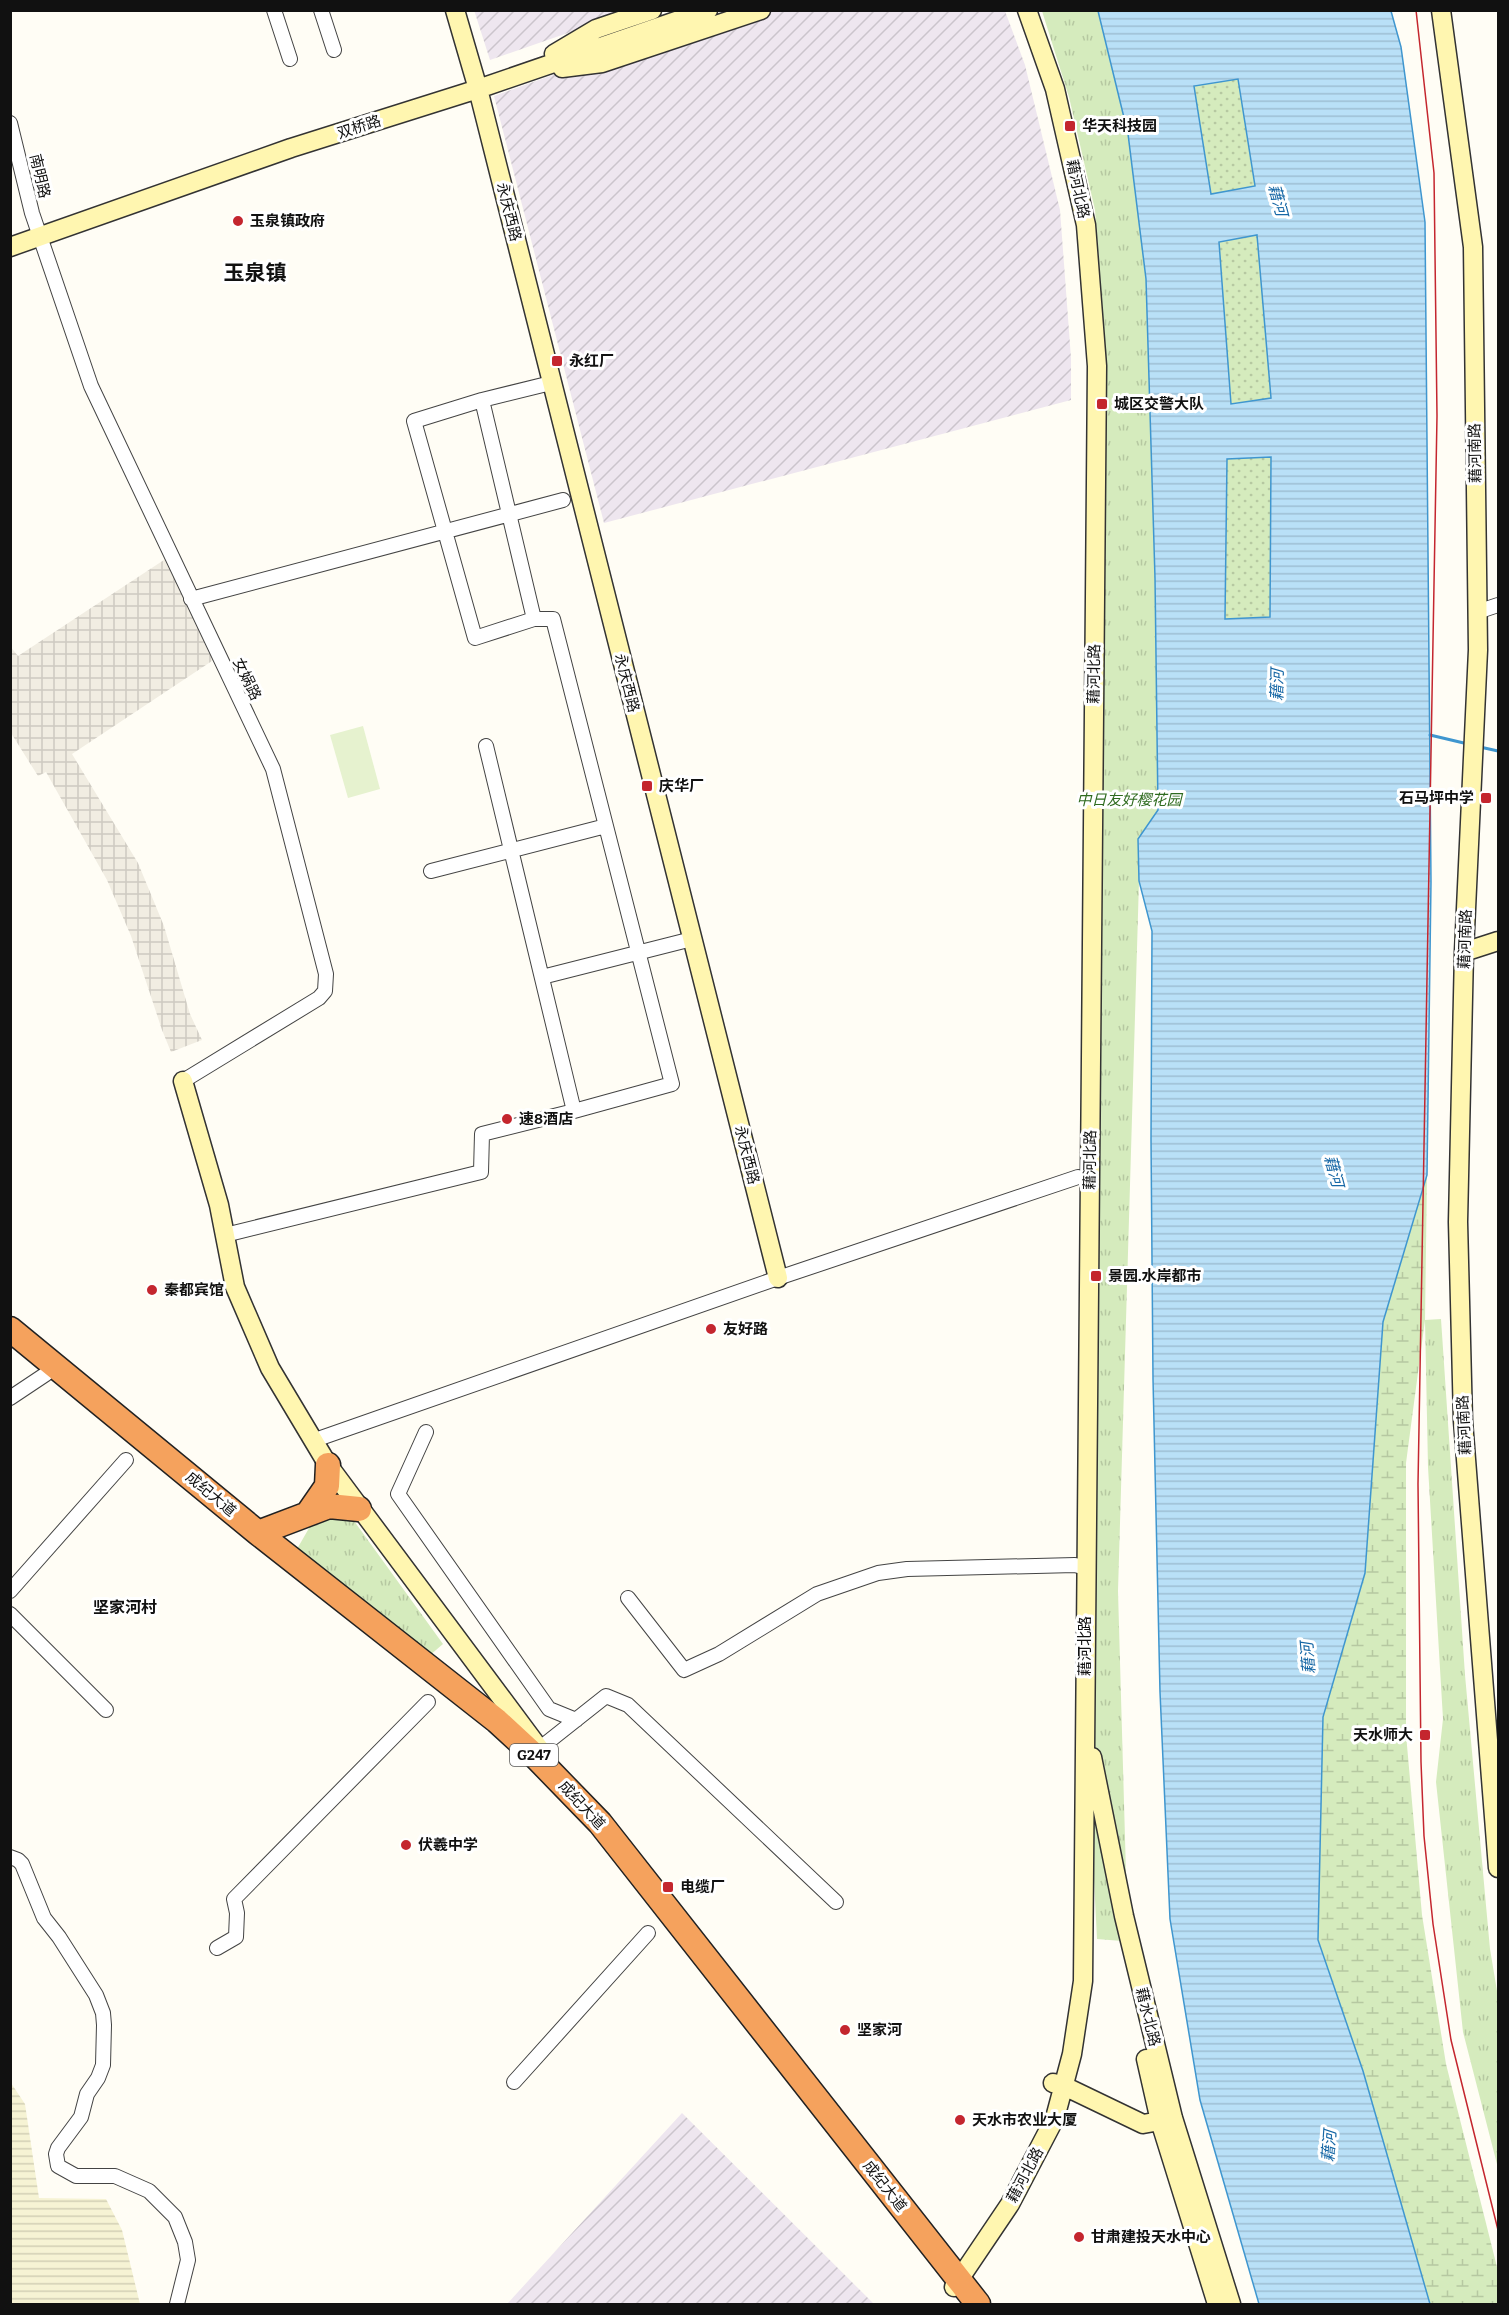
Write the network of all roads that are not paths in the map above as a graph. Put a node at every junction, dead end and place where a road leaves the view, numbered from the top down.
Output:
1 (274, 10) edge
2 (321, 10) edge
3 (455, 10) edge
4 (652, 10) edge
5 (708, 10) edge
6 (761, 10) edge
7 (1016, 10) edge
8 (1027, 10) edge
9 (1441, 10) edge
10 (334, 50) dead end
11 (290, 58) dead end
12 (522, 74) junction
13 (478, 89) junction
14 (10, 123) edge
15 (40, 237) junction
16 (10, 247) edge
17 (551, 383) junction
18 (482, 400) junction
19 (562, 500) dead end
20 (509, 513) junction
21 (445, 530) junction
22 (191, 599) junction
23 (1498, 605) edge
24 (1477, 612) junction
25 (534, 619) junction
26 (486, 746) dead end
27 (606, 826) junction
28 (511, 850) junction
29 (431, 871) dead end
30 (692, 939) junction
31 (1498, 941) edge
32 (639, 952) junction
33 (1464, 952) junction
34 (542, 977) junction
35 (183, 1081) joint
36 (574, 1111) junction
37 (1078, 1177) junction
38 (225, 1235) junction
39 (778, 1278) junction
40 (10, 1329) edge
41 (10, 1345) edge
42 (46, 1374) junction
43 (10, 1398) edge
44 (426, 1432) dead end
45 (312, 1441) junction
46 (126, 1460) dead end
47 (328, 1465) junction
48 (359, 1509) junction
49 (309, 1512) junction
50 (258, 1533) junction
51 (1080, 1566) junction
52 (10, 1591) edge
53 (628, 1598) dead end
54 (10, 1614) edge
55 (428, 1702) dead end
56 (106, 1710) dead end
57 (576, 1720) junction
58 (1079, 1726) junction
59 (539, 1749) junction
60 (1085, 1782) junction
61 (575, 1796) junction
62 (595, 1828) junction
63 (10, 1857) edge
64 (1498, 1868) edge
65 (836, 1902) dead end
66 (648, 1933) dead end
67 (217, 1948) dead end
68 (514, 2082) dead end
69 (1059, 2084) junction
70 (1166, 2120) junction
71 (956, 2284) edge
72 (177, 2304) edge
73 (978, 2304) edge
74 (1217, 2304) edge
75 (1231, 2304) edge

1 - 11 street
2 - 10 street
3 - 13 main road, 永庆西路
4 - 12 main road
5 - 12 main road, 双桥路
6 - 12 main road
7 - 37 main road, 藉河北路
8 - 51 main road, 藉河北路
9 - 24 main road, 藉河南路
12 - 13 main road, 双桥路
13 - 15 main road, 双桥路
13 - 17 main road, 永庆西路
14 - 15 street, 南明路
15 - 16 main road, 双桥路
15 - 22 street, 女娲路
17 - 18 street
17 - 30 main road, 永庆西路
18 - 20 street
18 - 21 street
19 - 20 street
20 - 21 street
20 - 25 street
21 - 22 street
21 - 25 street
22 - 35 street, 女娲路
23 - 24 street
24 - 33 main road, 藉河南路
25 - 27 street
26 - 28 street
27 - 28 street
27 - 32 street
28 - 29 street
28 - 34 street
30 - 32 street
30 - 39 main road, 永庆西路
31 - 33 main road
32 - 34 street
32 - 36 street
33 - 64 main road, 藉河南路
34 - 36 street
35 - 38 main road
36 - 38 street
37 - 39 street
37 - 51 main road, 藉河北路
38 - 45 main road
39 - 45 street
40 - 50 highway, 成纪大道 / G247
41 - 42 highway, 成纪大道 / G247
42 - 43 street
42 - 62 highway, 成纪大道 / G247
44 - 57 street
45 - 47 main road
46 - 52 street
47 - 48 main road
47 - 49 highway
48 - 49 highway
48 - 59 main road
49 - 50 highway
50 - 61 highway, 成纪大道 / G247
51 - 53 street
51 - 58 main road, 藉河北路
54 - 56 street
55 - 67 street
57 - 59 street
57 - 65 street
58 - 60 main road, 藉河北路
58 - 69 main road, 藉河北路
58 - 70 main road, 藉水北路
59 - 61 main road
60 - 69 main road, 藉河北路
60 - 70 main road, 藉水北路
61 - 62 main road
61 - 71 highway, 成纪大道 / G247
62 - 71 highway, 成纪大道 / G247
63 - 72 street
66 - 68 street
69 - 70 main road
69 - 71 main road, 藉河北路
70 - 74 main road, 藉水北路
70 - 75 main road, 藉水北路
71 - 73 highway, 成纪大道 / G247

